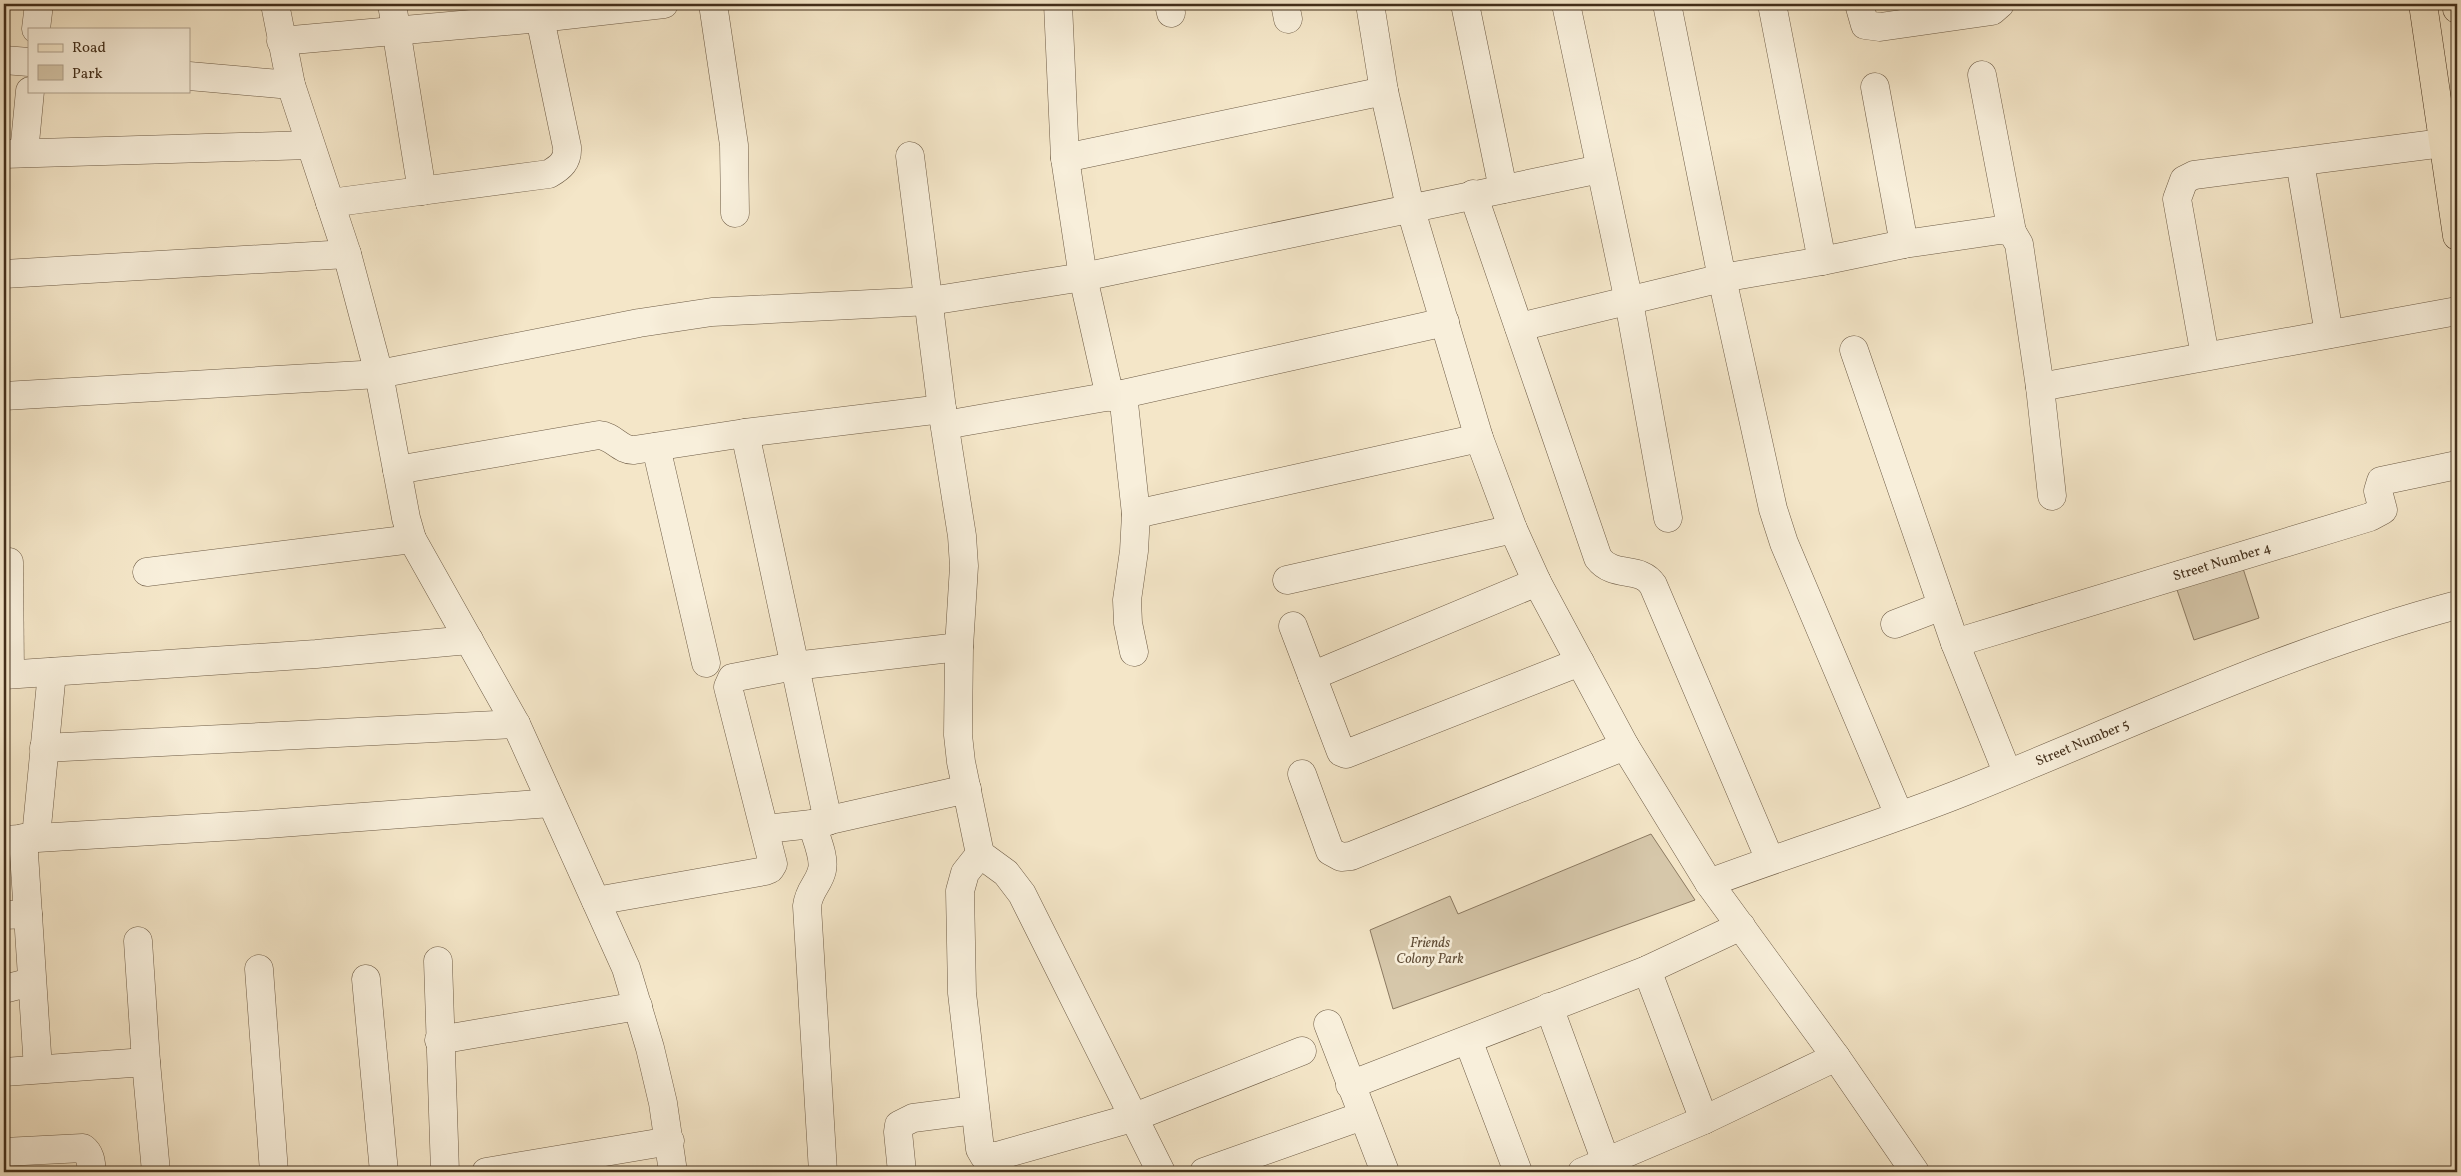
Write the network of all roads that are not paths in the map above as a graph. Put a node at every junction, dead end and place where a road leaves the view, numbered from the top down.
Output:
1 (39, 4) edge
2 (275, 4) edge
3 (392, 4) edge
4 (664, 4) edge
5 (714, 4) edge
6 (1058, 4) edge
7 (1370, 4) edge
8 (1465, 4) edge
9 (1566, 4) edge
10 (1667, 4) edge
11 (1772, 4) edge
12 (1859, 4) edge
13 (2000, 4) edge
14 (2423, 4) edge
15 (2457, 4) edge
16 (2457, 9) edge
17 (538, 11) edge
18 (36, 28) edge
19 (395, 31) junction
20 (281, 41) junction
21 (4, 60) edge
22 (28, 62) edge
23 (1982, 75) dead end
24 (190, 76) edge
25 (291, 84) junction
26 (1874, 87) dead end
27 (1384, 91) junction
28 (30, 92) edge
29 (2443, 143) junction
30 (310, 145) junction
31 (14, 153) edge
32 (910, 156) dead end
33 (1065, 158) junction
34 (2300, 162) junction
35 (1600, 169) junction
36 (1503, 189) junction
37 (422, 191) junction
38 (1472, 194) junction
39 (330, 204) junction
40 (1410, 207) junction
41 (735, 212) dead end
42 (2012, 232) junction
43 (2457, 236) edge
44 (1904, 244) junction
45 (347, 254) junction
46 (1822, 261) junction
47 (4, 274) edge
48 (1084, 277) junction
49 (1722, 278) junction
50 (930, 301) junction
51 (1629, 302) junction
52 (2457, 311) edge
53 (1444, 322) junction
54 (1518, 327) junction
55 (2329, 334) junction
56 (1854, 350) dead end
57 (2205, 356) junction
58 (379, 374) junction
59 (2040, 387) junction
60 (1116, 395) junction
61 (4, 396) edge
62 (943, 417) junction
63 (745, 433) junction
64 (1479, 438) junction
65 (656, 447) junction
66 (2457, 465) edge
67 (397, 470) junction
68 (2052, 496) dead end
69 (1136, 514) junction
70 (1668, 518) dead end
71 (1513, 529) junction
72 (412, 539) junction
73 (9, 562) dead end
74 (147, 572) dead end
75 (1287, 580) dead end
76 (1537, 582) junction
77 (2457, 605) edge
78 (1942, 606) junction
79 (1895, 624) dead end
80 (1293, 626) dead end
81 (469, 640) junction
82 (1955, 644) junction
83 (959, 647) junction
84 (1134, 652) dead end
85 (1580, 662) junction
86 (706, 663) dead end
87 (794, 666) junction
88 (52, 672) junction
89 (7, 675) edge
90 (1312, 676) junction
91 (516, 724) junction
92 (1625, 746) junction
93 (44, 748) junction
94 (2007, 772) junction
95 (1302, 774) dead end
96 (967, 789) junction
97 (550, 803) junction
98 (1899, 814) junction
99 (820, 822) junction
100 (766, 829) junction
101 (21, 838) edge
102 (980, 854) junction
103 (1770, 860) junction
104 (1709, 883) junction
105 (596, 901) junction
106 (16, 915) edge
107 (1741, 926) junction
108 (138, 941) dead end
109 (438, 962) dead end
110 (259, 968) dead end
111 (1647, 970) junction
112 (366, 979) dead end
113 (31, 982) junction
114 (4, 990) edge
115 (638, 1006) junction
116 (1549, 1007) junction
117 (1328, 1024) dead end
118 (439, 1040) junction
119 (1468, 1040) junction
120 (1302, 1051) dead end
121 (1836, 1057) junction
122 (146, 1062) junction
123 (38, 1069) junction
124 (4, 1072) edge
125 (1350, 1085) junction
126 (974, 1110) junction
127 (1362, 1116) junction
128 (1132, 1118) junction
129 (1704, 1120) junction
130 (670, 1141) junction
131 (4, 1152) edge
132 (1594, 1167) edge
133 (92, 1172) edge
134 (156, 1172) edge
135 (274, 1172) edge
136 (384, 1172) edge
137 (445, 1172) edge
138 (486, 1172) edge
139 (673, 1172) edge
140 (823, 1172) edge
141 (902, 1172) edge
142 (1161, 1172) edge
143 (1204, 1172) edge
144 (1385, 1172) edge
145 (1518, 1172) edge
146 (1915, 1172) edge

1 - 18 street
2 - 20 street
3 - 19 street
4 - 17 street
5 - 41 street
6 - 33 street
7 - 27 street
8 - 36 street
9 - 35 street
10 - 49 street
11 - 46 street
12 - 13 street
14 - 29 main road
15 - 16 main road
17 - 19 street
17 - 37 street
19 - 20 street
19 - 37 street
20 - 25 street
21 - 22 street
23 - 42 street
24 - 25 street
25 - 30 street
26 - 44 street
27 - 33 street
27 - 40 street
28 - 31 street
29 - 34 street
29 - 43 main road
30 - 31 street
30 - 39 street
32 - 50 street
33 - 48 street
34 - 55 street
34 - 57 street
35 - 36 street
35 - 51 street
36 - 38 street
37 - 39 street
38 - 40 street
38 - 54 street
39 - 45 street
40 - 48 street
40 - 53 street
42 - 44 street
42 - 59 street
44 - 46 street
45 - 47 street
45 - 58 street
46 - 49 street
48 - 50 street
48 - 60 street
49 - 51 street
49 - 98 street
50 - 58 street
50 - 62 street
51 - 54 street
51 - 70 street
52 - 55 street
53 - 60 street
53 - 64 street
54 - 103 street
55 - 57 street
56 - 78 street
57 - 59 street
58 - 61 street
58 - 67 street
59 - 68 street
60 - 62 street
60 - 69 street
62 - 63 street
62 - 83 street
63 - 65 street
63 - 87 street
64 - 69 street
64 - 71 street
65 - 67 street
65 - 86 street
66 - 82 street, Street Number 4
67 - 72 street
69 - 84 street
71 - 75 street
71 - 76 street
72 - 74 street
72 - 81 street
73 - 89 street
76 - 85 street
76 - 90 street
77 - 94 street, Street Number 5
78 - 79 street
78 - 82 street
80 - 90 street
81 - 88 street
81 - 91 street
82 - 94 street
83 - 87 street
83 - 96 street
85 - 90 street
85 - 92 street
87 - 99 street
87 - 100 street
88 - 89 street
88 - 93 street
91 - 93 street
91 - 97 street
92 - 95 street
92 - 104 street
93 - 101 street
94 - 98 street, Street Number 5
96 - 99 street
96 - 102 street
97 - 101 street
97 - 105 street
98 - 103 street, Street Number 5
99 - 100 street
99 - 140 street
100 - 105 street
101 - 106 street
102 - 126 street
102 - 128 street
103 - 104 street, Street Number 5
104 - 107 street
105 - 115 street
106 - 113 street
107 - 111 street
107 - 121 street
108 - 122 street
109 - 118 street
110 - 135 street
111 - 116 street
111 - 129 street
112 - 136 street
113 - 114 street
113 - 123 street
115 - 118 street
115 - 130 street
116 - 119 street
116 - 132 street
117 - 125 street
118 - 137 street
119 - 125 street
119 - 145 street
120 - 128 street
121 - 129 street
121 - 146 street
122 - 123 street
122 - 134 street
123 - 124 street
125 - 127 street
126 - 128 street
126 - 141 street
127 - 143 street
127 - 144 street
128 - 142 street
129 - 132 street
130 - 138 street
130 - 139 street
131 - 133 street

